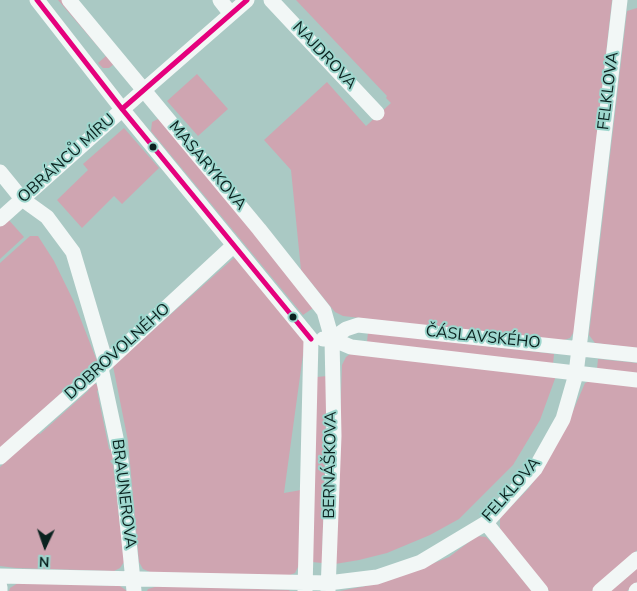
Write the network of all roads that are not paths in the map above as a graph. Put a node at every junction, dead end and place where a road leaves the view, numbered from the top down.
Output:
1 (37, 0) edge
2 (69, 0) edge
3 (220, 0) edge
4 (247, 0) edge
5 (271, 0) edge
6 (620, 0) edge
7 (230, 14) junction
8 (144, 90) junction
9 (122, 109) junction
10 (377, 113) dead end
11 (0, 172) edge
12 (22, 199) junction
13 (0, 219) edge
14 (234, 245) junction
15 (311, 339) junction
16 (332, 339) junction
17 (579, 347) junction
18 (637, 354) edge
19 (104, 366) junction
20 (576, 374) junction
21 (637, 380) edge
22 (0, 457) edge
23 (486, 523) junction
24 (637, 559) edge
25 (0, 576) edge
26 (133, 585) edge
27 (0, 587) edge
28 (305, 587) edge
29 (328, 587) edge
30 (0, 591) edge
31 (541, 591) edge
32 (600, 591) edge

1 - 9 street, MASARYKOVA
2 - 8 street, MASARYKOVA
3 - 7 street
4 - 7 street, OBRÁNCŮ MÍRU
5 - 10 street, NAJDROVA
6 - 17 street, FELKLOVA
7 - 8 street, OBRÁNCŮ MÍRU
8 - 9 street, OBRÁNCŮ MÍRU
8 - 16 street, MASARYKOVA
9 - 12 street, OBRÁNCŮ MÍRU
9 - 14 street, MASARYKOVA
11 - 12 street, BRAUNEROVA
12 - 13 street, OBRÁNCŮ MÍRU
12 - 19 street, BRAUNEROVA
14 - 15 street, MASARYKOVA
14 - 19 street, DOBROVOLNÉHO
15 - 16 street, ČÁSLAVSKÉHO
15 - 28 street, BERNÁŠKOVA
16 - 17 street, ČÁSLAVSKÉHO
16 - 20 street, ČÁSLAVSKÉHO
16 - 29 street, BERNÁŠKOVA
17 - 18 street, ČÁSLAVSKÉHO
17 - 20 street, FELKLOVA
19 - 22 street, DOBROVOLNÉHO
19 - 26 street, BRAUNEROVA
20 - 21 street, ČÁSLAVSKÉHO
20 - 23 street, FELKLOVA
23 - 29 street, FELKLOVA
23 - 31 street
24 - 32 street
25 - 26 street, FELKLOVA
26 - 28 street, FELKLOVA
27 - 30 street
28 - 29 street, FELKLOVA

